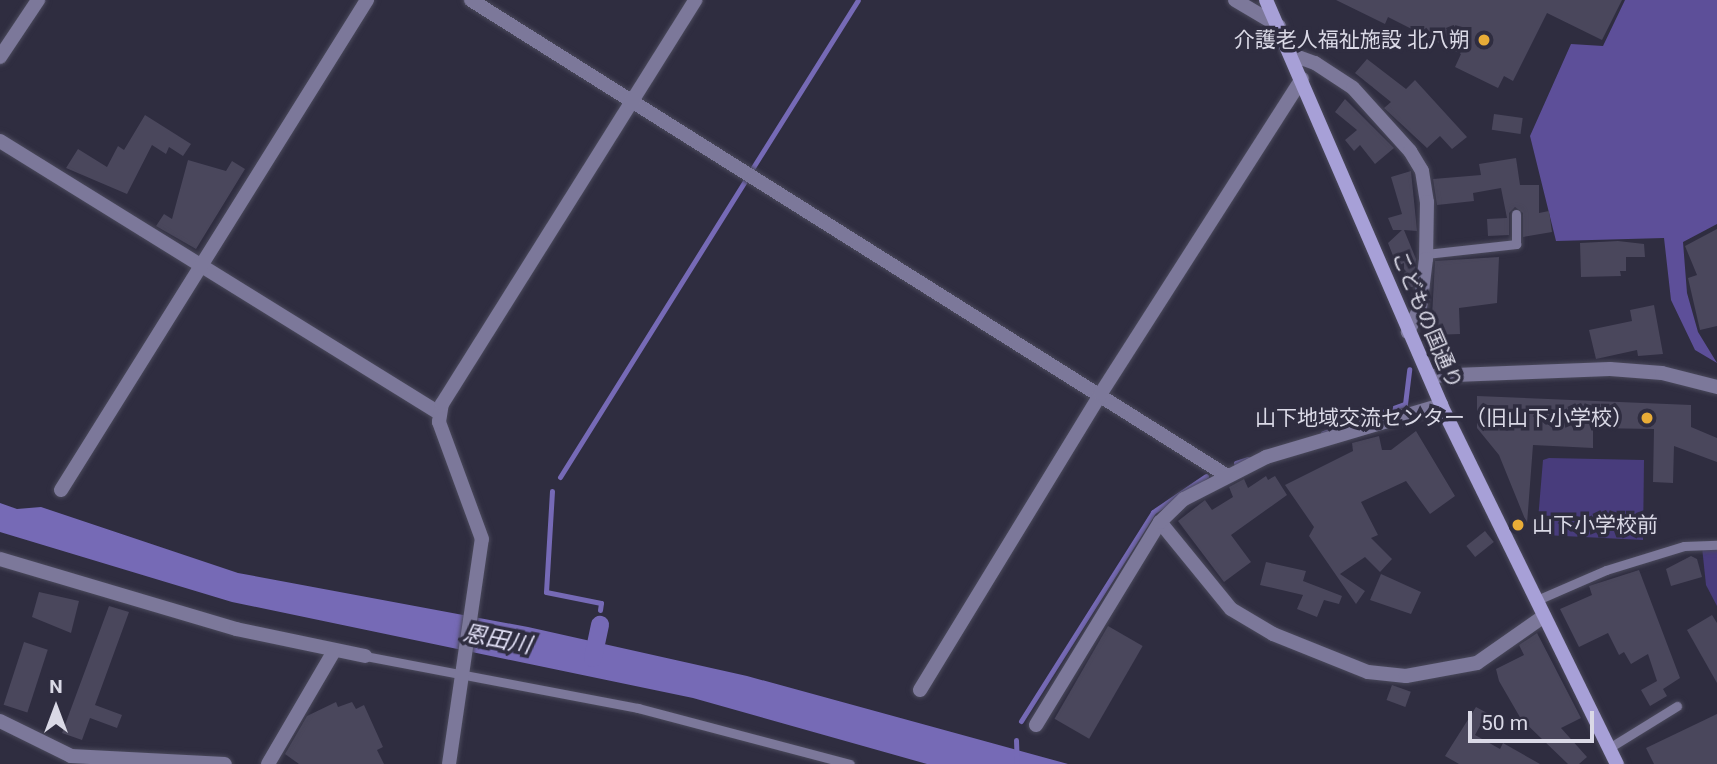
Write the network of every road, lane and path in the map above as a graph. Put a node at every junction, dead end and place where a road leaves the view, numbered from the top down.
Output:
1 (38, 0) edge
2 (367, 0) edge
3 (471, 0) edge
4 (695, 0) edge
5 (1235, 0) edge
6 (1266, 0) edge
7 (1279, 26) junction
8 (1290, 54) junction
9 (0, 57) edge
10 (1302, 79) junction
11 (633, 100) junction
12 (0, 141) edge
13 (1516, 214) dead end
14 (1426, 254) junction
15 (202, 263) junction
16 (1408, 332) junction
17 (1429, 376) junction
18 (1717, 387) edge
19 (1101, 393) junction
20 (1441, 405) junction
21 (439, 413) junction
22 (1226, 475) junction
23 (61, 490) dead end
24 (1160, 522) junction
25 (1717, 545) edge
26 (0, 559) edge
27 (1537, 600) junction
28 (1544, 616) junction
29 (334, 651) junction
30 (365, 656) joint
31 (463, 675) junction
32 (920, 690) dead end
33 (1677, 706) dead end
34 (0, 721) edge
35 (1036, 725) dead end
36 (1609, 748) junction
37 (225, 764) edge
38 (268, 764) edge
39 (449, 764) edge
40 (850, 764) edge
41 (1617, 764) edge

1 - 9 street
2 - 15 street
3 - 11 street
4 - 11 street
5 - 7 street
6 - 7 main road, こどもの国通り
7 - 8 main road, こどもの国通り
8 - 10 main road, こどもの国通り
8 - 14 street
10 - 16 main road, こどもの国通り
10 - 19 street
11 - 19 street
11 - 21 street
12 - 15 street
13 - 14 lane
14 - 16 street
15 - 21 street
15 - 23 street
16 - 17 main road, こどもの国通り
17 - 18 street
17 - 20 main road, こどもの国通り
19 - 22 street
19 - 32 street
20 - 22 street
20 - 27 main road, こどもの国通り
21 - 31 street
22 - 24 street
24 - 28 street
24 - 35 street
25 - 27 lane
26 - 29 street
27 - 28 main road, こどもの国通り
28 - 36 main road, こどもの国通り
29 - 30 street
29 - 38 street
30 - 31 lane
31 - 39 street
31 - 40 lane
33 - 36 lane
34 - 37 street
36 - 41 main road, こどもの国通り

